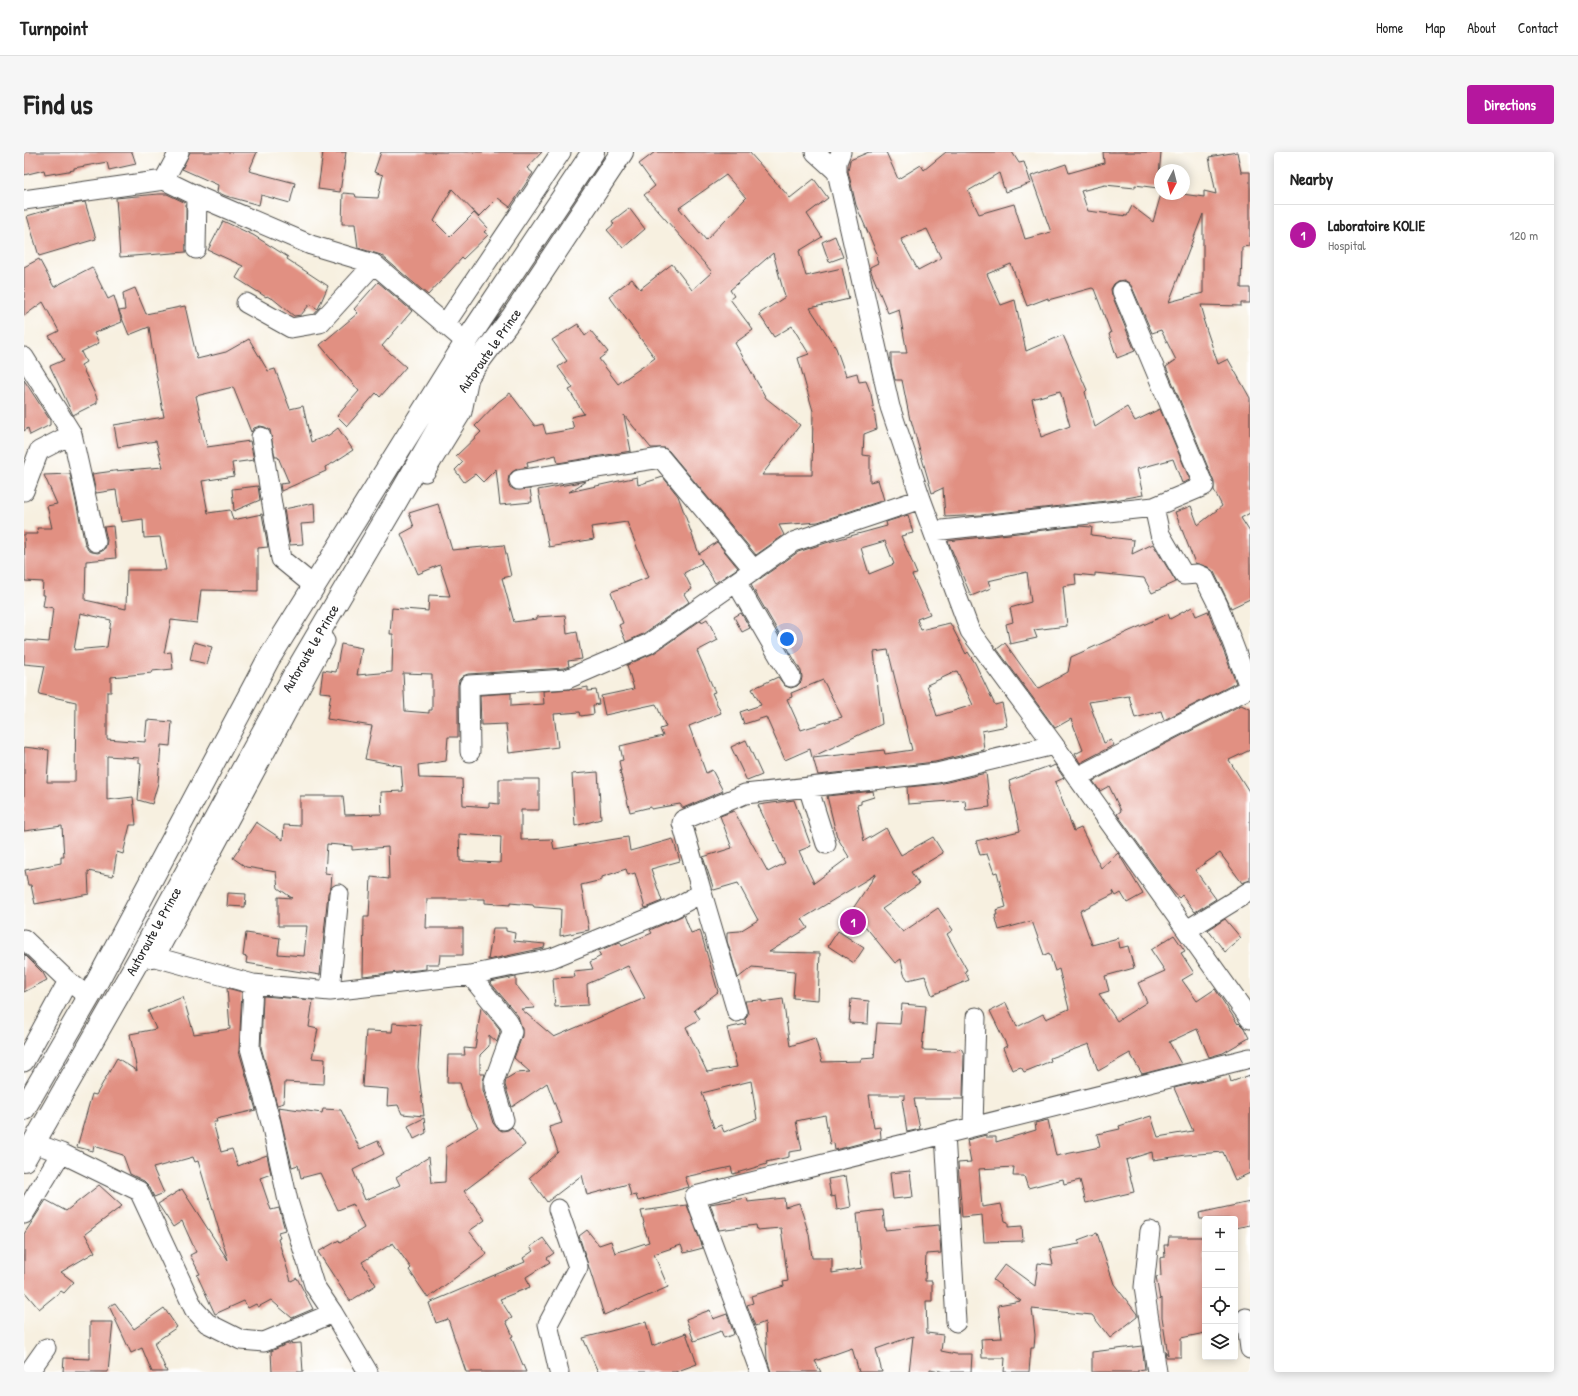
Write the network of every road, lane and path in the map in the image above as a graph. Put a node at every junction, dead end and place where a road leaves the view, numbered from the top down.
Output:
1 (179, 152) edge
2 (561, 152) edge
3 (594, 152) edge
4 (622, 152) edge
5 (815, 152) edge
6 (841, 152) edge
7 (837, 172) junction
8 (164, 180) junction
9 (197, 196) junction
10 (24, 200) edge
11 (196, 249) dead end
12 (374, 264) junction
13 (1122, 291) dead end
14 (246, 303) dead end
15 (446, 323) junction
16 (466, 342) junction
17 (28, 370) edge
18 (72, 434) junction
19 (261, 437) dead end
20 (519, 480) dead end
21 (24, 491) edge
22 (921, 500) junction
23 (1154, 507) junction
24 (933, 531) junction
25 (96, 542) dead end
26 (754, 570) junction
27 (736, 582) junction
28 (314, 586) junction
29 (791, 678) dead end
30 (1250, 689) edge
31 (1054, 745) junction
32 (470, 752) dead end
33 (1077, 776) junction
34 (808, 787) junction
35 (826, 844) dead end
36 (1250, 891) edge
37 (702, 893) junction
38 (340, 894) dead end
39 (1187, 930) junction
40 (24, 939) edge
41 (147, 958) junction
42 (470, 975) junction
43 (68, 981) junction
44 (253, 984) junction
45 (330, 991) junction
46 (89, 997) junction
47 (737, 1012) dead end
48 (976, 1017) dead end
49 (1250, 1019) edge
50 (1250, 1058) edge
51 (24, 1062) edge
52 (24, 1109) edge
53 (504, 1120) dead end
54 (973, 1126) junction
55 (945, 1134) junction
56 (29, 1151) edge
57 (60, 1153) junction
58 (558, 1209) dead end
59 (24, 1214) edge
60 (1150, 1231) dead end
61 (333, 1313) junction
62 (1246, 1318) dead end
63 (956, 1322) dead end
64 (46, 1348) dead end
65 (1250, 1349) edge
66 (29, 1372) edge
67 (368, 1372) edge
68 (558, 1372) edge
69 (760, 1372) edge
70 (1157, 1372) edge

1 - 8 street
2 - 15 street
3 - 16 main road, Autoroute le Prince
4 - 41 main road, Autoroute le Prince
5 - 7 street
6 - 7 street
7 - 22 street
8 - 9 street
8 - 10 street
9 - 11 street
9 - 12 street
12 - 14 street
12 - 15 street
13 - 23 street
15 - 16 street
16 - 28 main road, Autoroute le Prince
17 - 18 street
18 - 21 street
18 - 25 street
19 - 28 street
20 - 26 street
22 - 24 street
22 - 26 street
23 - 24 street
23 - 30 street
24 - 31 street
26 - 27 street
27 - 29 street
27 - 32 street
28 - 46 main road, Autoroute le Prince
30 - 33 street
31 - 33 street
31 - 34 street
33 - 39 street
34 - 35 street
34 - 37 street
36 - 39 street
37 - 42 street
37 - 47 street
38 - 45 street
39 - 49 street
40 - 43 street
41 - 44 street
41 - 56 main road, Autoroute le Prince
42 - 45 street
42 - 53 street
43 - 46 street
43 - 51 street
44 - 45 street
44 - 61 street
46 - 52 main road, Autoroute le Prince
48 - 54 street
50 - 54 street
54 - 55 street
55 - 63 street
55 - 69 street
56 - 57 street
57 - 59 street
57 - 61 street
58 - 68 street
60 - 70 street
61 - 67 street
62 - 65 street
64 - 66 street

